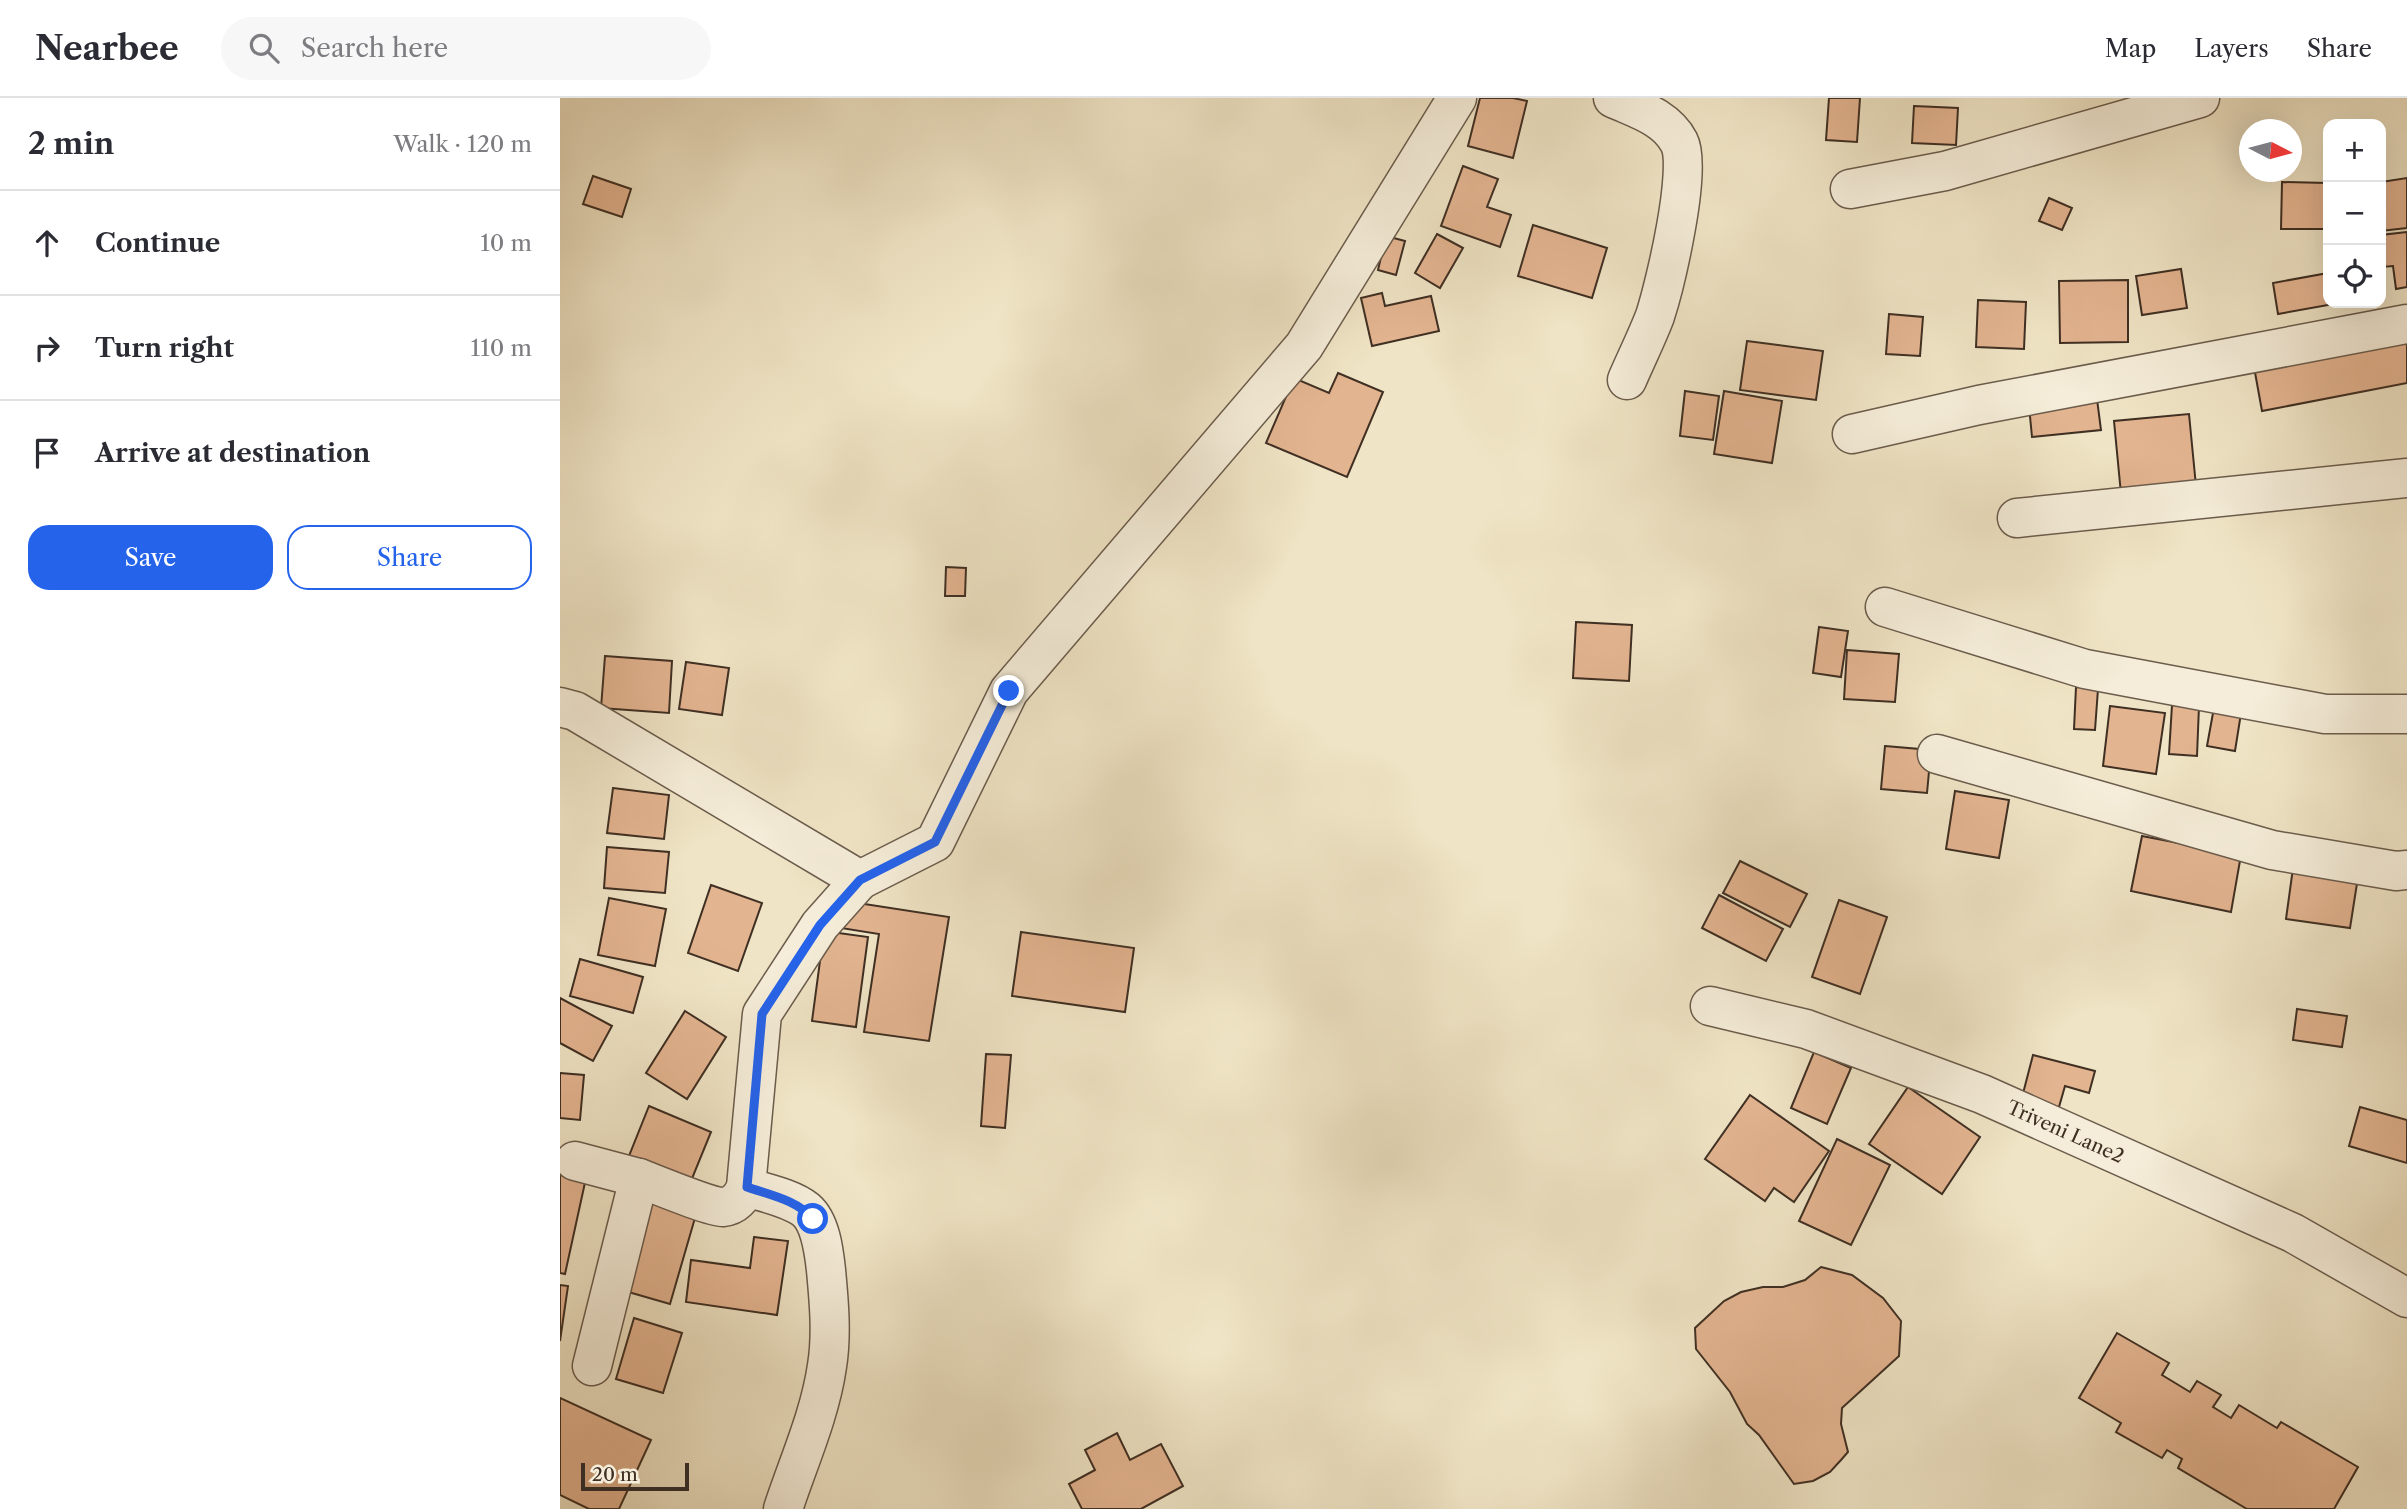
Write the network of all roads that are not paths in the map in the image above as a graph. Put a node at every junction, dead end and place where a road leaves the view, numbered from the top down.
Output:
1 (1457, 98) edge
2 (1613, 98) edge
3 (2200, 98) edge
4 (1850, 189) dead end
5 (2407, 324) edge
6 (1627, 380) dead end
7 (1852, 435) dead end
8 (2407, 478) edge
9 (2017, 518) dead end
10 (1885, 607) dead end
11 (560, 707) edge
12 (2407, 714) edge
13 (1937, 754) dead end
14 (2407, 870) edge
15 (860, 880) junction
16 (1710, 1006) dead end
17 (575, 1161) dead end
18 (639, 1178) junction
19 (747, 1187) junction
20 (2407, 1298) edge
21 (592, 1366) dead end
22 (783, 1509) edge

1 - 15 street
2 - 6 street
3 - 4 street
5 - 7 street
8 - 9 street
10 - 12 street
11 - 15 street
13 - 14 street
15 - 19 street
16 - 20 street, Triveni Lane2
17 - 18 street
18 - 19 street
18 - 21 street
19 - 22 street

